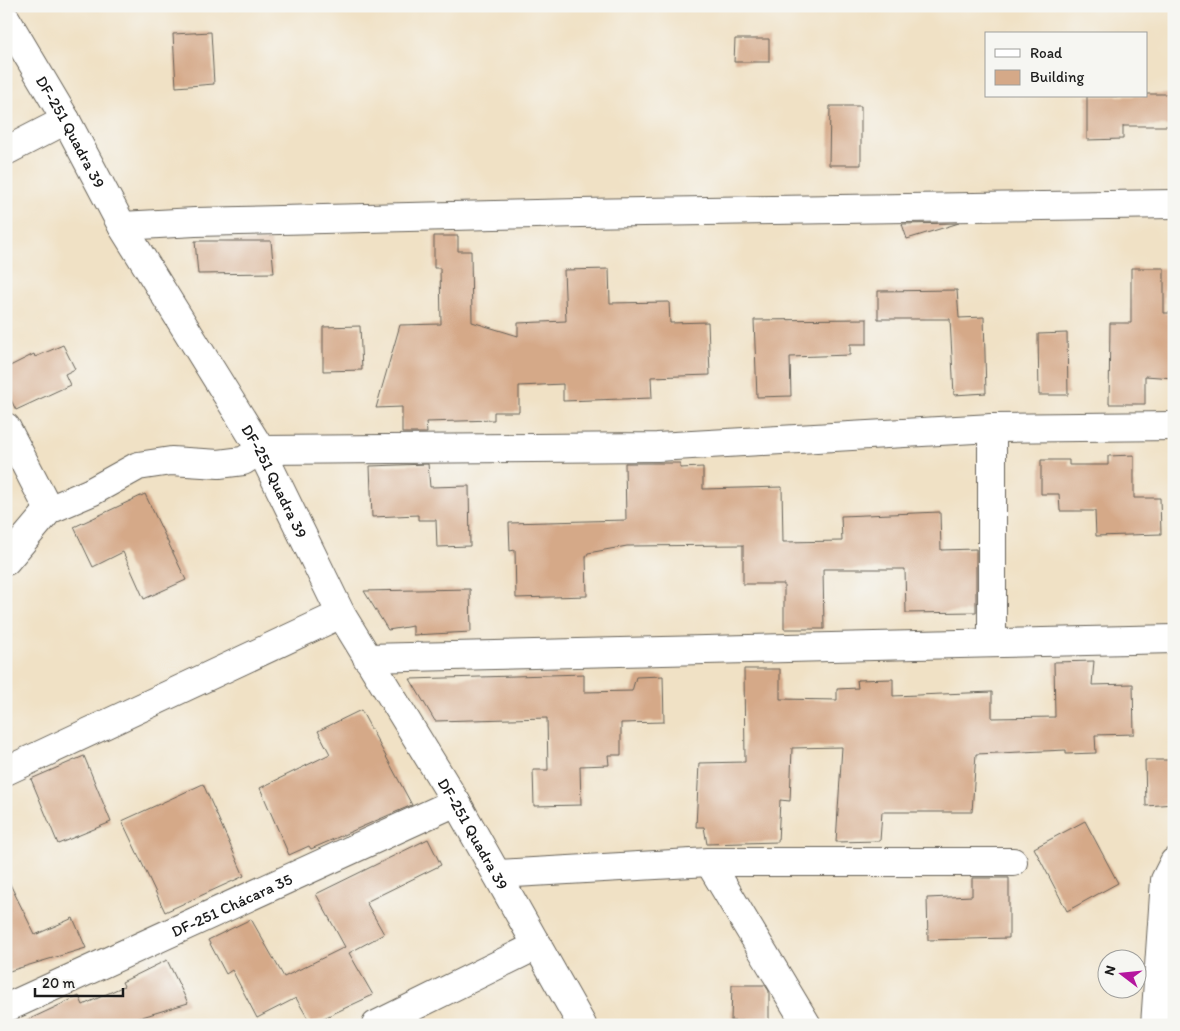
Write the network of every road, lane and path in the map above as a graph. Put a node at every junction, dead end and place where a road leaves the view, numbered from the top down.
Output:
1 (6, 19) edge
2 (66, 120) junction
3 (6, 151) edge
4 (1174, 204) edge
5 (122, 226) junction
6 (1174, 426) edge
7 (6, 427) edge
8 (992, 428) junction
9 (261, 450) junction
10 (49, 510) junction
11 (6, 561) edge
12 (341, 614) junction
13 (1174, 639) edge
14 (992, 642) junction
15 (367, 658) junction
16 (6, 771) edge
17 (456, 802) junction
18 (709, 862) junction
19 (1014, 862) dead end
20 (1174, 862) edge
21 (497, 874) junction
22 (538, 945) junction
23 (6, 1008) edge
24 (376, 1025) edge
25 (582, 1025) edge
26 (807, 1025) edge
27 (1156, 1025) edge

1 - 2 street, DF-251 Quadra 39
2 - 3 street
2 - 5 street, DF-251 Quadra 39
4 - 5 street
5 - 9 street, DF-251 Quadra 39
6 - 8 street
7 - 10 street
8 - 9 street
8 - 14 street
9 - 10 street
9 - 12 street, DF-251 Quadra 39
10 - 11 street
12 - 15 street, DF-251 Quadra 39
12 - 16 street
13 - 14 street
14 - 15 street
15 - 17 street, DF-251 Quadra 39
17 - 21 street, DF-251 Quadra 39
17 - 23 street, DF-251 Chácara 35
18 - 19 street
18 - 21 street
18 - 26 street
20 - 27 street
21 - 22 street, DF-251 Quadra 39
22 - 24 street
22 - 25 street, DF-251 Quadra 39

